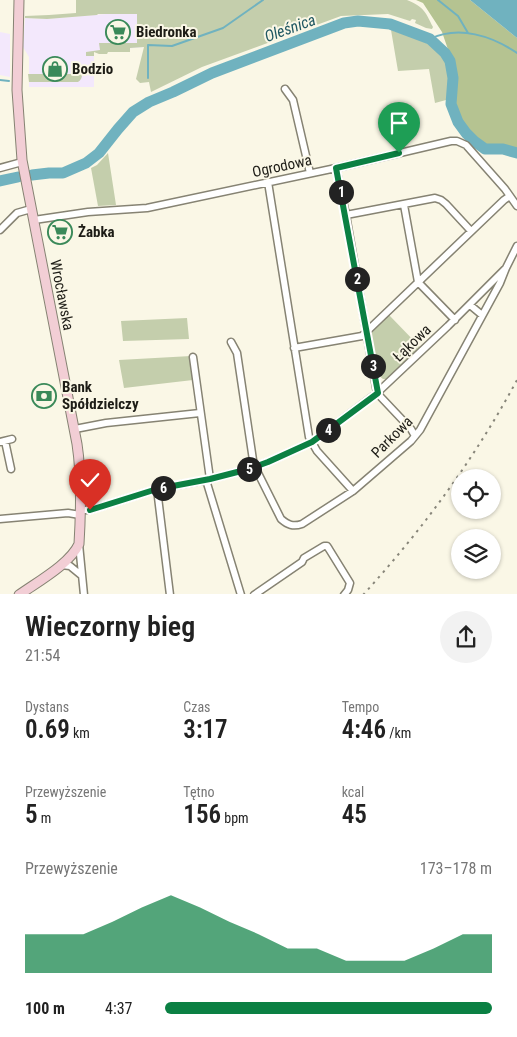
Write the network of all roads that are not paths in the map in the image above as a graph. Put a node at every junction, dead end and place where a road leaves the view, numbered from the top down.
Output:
1 (19, 0) edge
2 (285, 89) dead end
3 (22, 162) junction
4 (0, 168) edge
5 (336, 168) junction
6 (310, 174) junction
7 (268, 182) junction
8 (510, 196) junction
9 (404, 205) junction
10 (517, 206) edge
11 (31, 209) junction
12 (346, 215) junction
13 (34, 220) junction
14 (0, 230) edge
15 (472, 231) junction
16 (517, 246) edge
17 (506, 268) junction
18 (418, 282) junction
19 (470, 305) junction
20 (482, 316) junction
21 (454, 320) junction
22 (366, 332) junction
23 (231, 342) dead end
24 (294, 348) junction
25 (193, 357) dead end
26 (378, 393) junction
27 (200, 413) junction
28 (75, 429) junction
29 (415, 436) junction
30 (12, 439) dead end
31 (2, 441) edge
32 (312, 442) junction
33 (255, 467) junction
34 (12, 468) dead end
35 (208, 480) junction
36 (157, 489) junction
37 (353, 491) junction
38 (80, 512) junction
39 (0, 520) edge
40 (79, 544) junction
41 (61, 565) junction
42 (81, 575) junction
43 (19, 594) edge
44 (84, 594) edge
45 (170, 594) edge
46 (241, 594) edge
47 (254, 594) edge
48 (344, 594) edge

1 - 3 street, Wrocławska
2 - 6 street
3 - 4 street
3 - 11 street, Wrocławska
5 - 6 street, Ogrodowa
5 - 8 street, Ogrodowa
5 - 12 street
6 - 7 street, Ogrodowa
7 - 13 street, Ogrodowa
7 - 24 street
8 - 10 street
8 - 15 street
9 - 12 street
9 - 15 street
9 - 18 street
11 - 13 street, Wrocławska
11 - 14 street
12 - 22 street
13 - 28 street, Wrocławska
15 - 18 street
16 - 17 street, Łąkowa
17 - 19 street, Łąkowa
17 - 20 street, Parkowa
18 - 21 street
18 - 22 street
19 - 20 street
19 - 21 street, Łąkowa
20 - 29 street, Parkowa
21 - 26 street, Łąkowa
22 - 24 street
22 - 26 street
23 - 33 street, Parkowa
24 - 32 street
25 - 27 street
26 - 29 street
26 - 32 street, Łąkowa
27 - 28 street
27 - 35 street
28 - 38 street, Wrocławska
29 - 37 street, Parkowa
30 - 31 street
31 - 34 street
32 - 33 street, Łąkowa
32 - 37 street
33 - 35 street, Łąkowa
33 - 37 street, Parkowa
35 - 36 street, Łąkowa
35 - 46 street
36 - 38 street, Łąkowa
36 - 45 street
38 - 39 street, Łąkowa
38 - 40 street, Wrocławska
40 - 41 street
40 - 42 street, Wrocławska
41 - 42 street
41 - 43 street
42 - 44 street, Wrocławska
47 - 48 street

